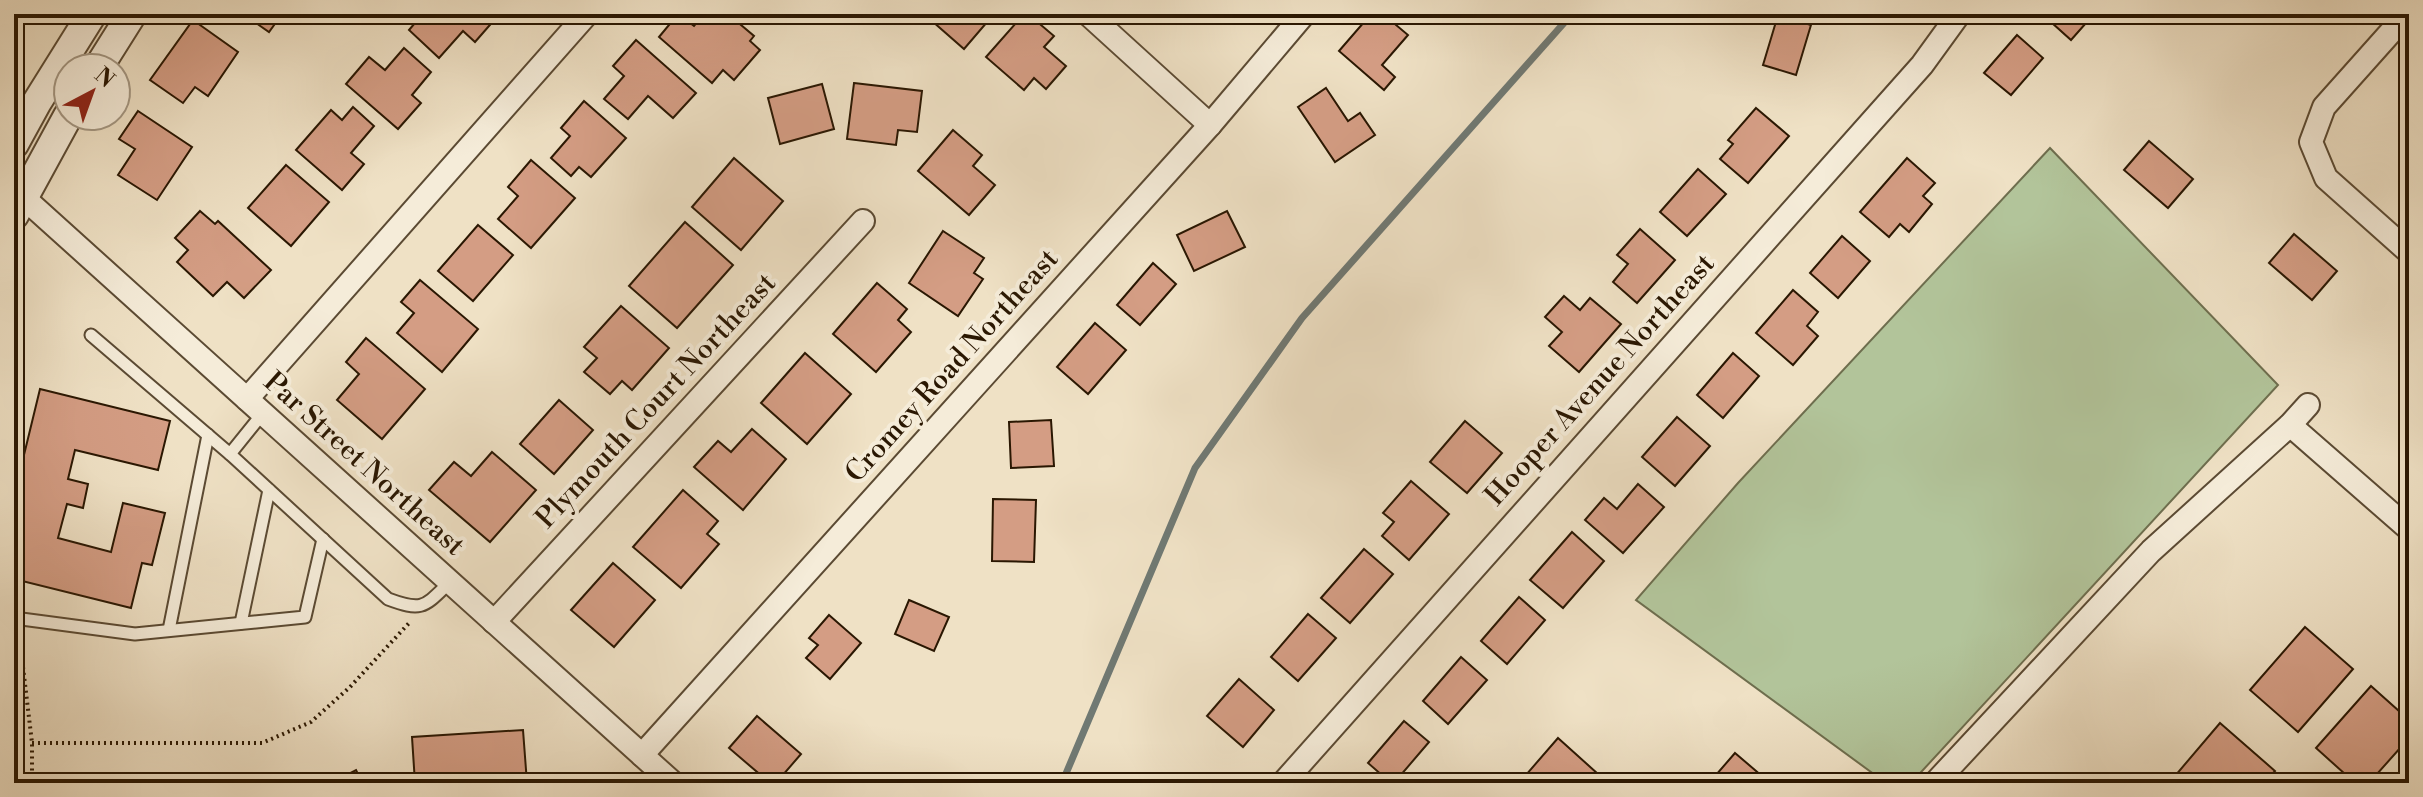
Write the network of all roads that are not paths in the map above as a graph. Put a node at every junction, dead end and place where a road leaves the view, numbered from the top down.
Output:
1 (92, 14) edge
2 (132, 14) edge
3 (587, 14) edge
4 (1088, 14) edge
5 (1304, 14) edge
6 (1959, 14) edge
7 (2407, 14) edge
8 (108, 52) edge
9 (1210, 125) junction
10 (58, 132) edge
11 (14, 144) edge
12 (17, 200) edge
13 (863, 221) dead end
14 (2409, 252) edge
15 (91, 335) dead end
16 (2308, 405) dead end
17 (255, 406) junction
18 (2290, 425) junction
19 (208, 435) junction
20 (230, 454) junction
21 (269, 490) junction
22 (2409, 529) edge
23 (323, 539) junction
24 (450, 582) junction
25 (14, 618) edge
26 (494, 622) junction
27 (241, 623) junction
28 (169, 630) junction
29 (642, 755) junction
30 (673, 783) edge
31 (1283, 783) edge
32 (1935, 783) edge

1 - 11 street
2 - 8 street
3 - 17 street
4 - 9 street
5 - 9 street, Cromey Road Northeast
6 - 31 street, Hooper Avenue Northeast
7 - 14 street
9 - 29 street, Cromey Road Northeast
10 - 12 street
12 - 17 street, Par Street Northeast
13 - 26 street, Plymouth Court Northeast
15 - 19 lane
16 - 18 street
17 - 20 lane
17 - 24 street, Par Street Northeast
18 - 22 street
18 - 32 street
19 - 20 lane
19 - 28 lane
20 - 21 lane
21 - 23 lane
21 - 27 lane
23 - 24 lane
23 - 27 lane
24 - 26 street, Par Street Northeast
25 - 28 lane
26 - 29 street, Par Street Northeast
27 - 28 lane
29 - 30 street, Par Street Northeast

